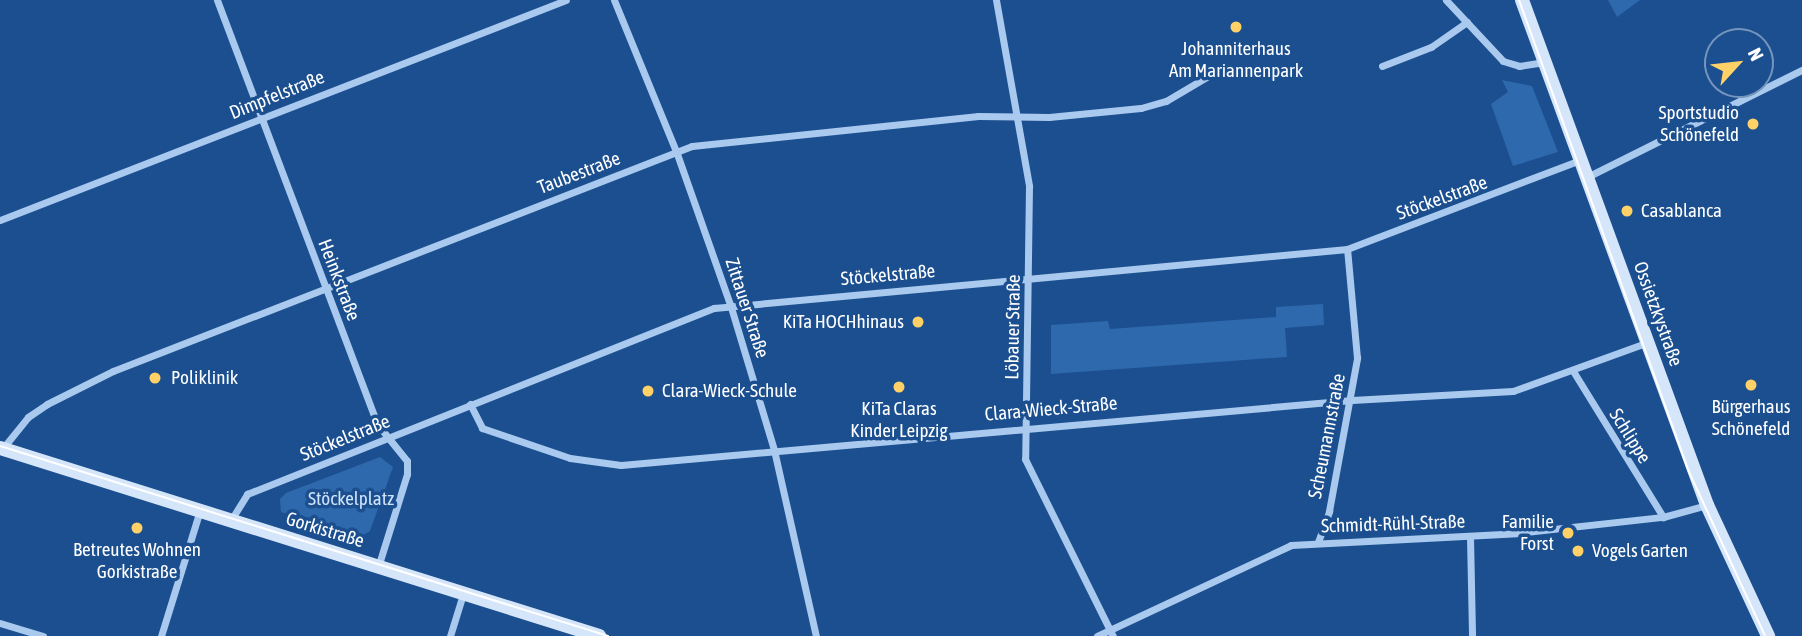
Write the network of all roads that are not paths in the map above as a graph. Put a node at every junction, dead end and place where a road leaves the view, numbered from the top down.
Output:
1 (217, 0) edge
2 (566, 0) edge
3 (614, 0) edge
4 (996, 0) edge
5 (1446, 0) edge
6 (1522, 0) edge
7 (1467, 22) junction
8 (1545, 62) junction
9 (1382, 66) dead end
10 (1802, 70) edge
11 (1210, 75) dead end
12 (1019, 116) junction
13 (263, 119) junction
14 (676, 151) junction
15 (1580, 160) junction
16 (1587, 177) junction
17 (0, 220) edge
18 (1347, 250) junction
19 (1030, 279) junction
20 (325, 289) junction
21 (730, 304) junction
22 (1648, 342) junction
23 (1573, 371) junction
24 (1352, 400) junction
25 (470, 404) junction
26 (1026, 427) junction
27 (388, 438) junction
28 (1, 448) edge
29 (774, 450) junction
30 (1707, 505) junction
31 (200, 510) junction
32 (1663, 517) junction
33 (231, 520) junction
34 (1469, 537) junction
35 (1318, 542) junction
36 (378, 567) junction
37 (463, 593) junction
38 (0, 622) edge
39 (1111, 633) edge
40 (43, 636) edge
41 (161, 636) edge
42 (450, 636) edge
43 (599, 636) edge
44 (816, 636) edge
45 (1097, 636) edge
46 (1472, 636) edge
47 (1768, 636) edge

1 - 13 street, Heinkstraße
2 - 13 street, Dimpfelstraße
3 - 14 street, Zittauer Straße
4 - 12 street, Löbauer Straße
5 - 7 street
6 - 8 main road, Ossietzkystraße
7 - 8 street
7 - 9 street
8 - 15 main road, Ossietzkystraße
10 - 16 street
11 - 12 street, Taubestraße
12 - 14 street, Taubestraße
12 - 19 street, Löbauer Straße
13 - 17 street, Dimpfelstraße
13 - 20 street, Heinkstraße
14 - 20 street, Taubestraße
14 - 21 street, Zittauer Straße
15 - 16 main road, Ossietzkystraße
15 - 18 street, Stöckelstraße
16 - 22 main road, Ossietzkystraße
18 - 19 street, Stöckelstraße
18 - 24 street, Scheumannstraße
19 - 21 street, Stöckelstraße
19 - 26 street, Löbauer Straße
20 - 27 street, Heinkstraße
20 - 28 street, Taubestraße
21 - 25 street, Stöckelstraße
21 - 29 street, Zittauer Straße
22 - 23 street, Clara-Wieck-Straße
22 - 30 main road, Ossietzkystraße
23 - 24 street, Clara-Wieck-Straße
23 - 32 street, Schlippe
24 - 26 street, Clara-Wieck-Straße
24 - 35 street, Scheumannstraße
25 - 27 street, Stöckelstraße
25 - 29 street, Clara-Wieck-Straße
26 - 29 street, Clara-Wieck-Straße
26 - 39 street, Löbauer Straße
27 - 33 street, Stöckelstraße
27 - 36 street, Heinkstraße
28 - 31 main road, Gorkistraße
29 - 44 street, Zittauer Straße
30 - 32 street, Schmidt-Rühl-Straße
30 - 47 main road, Ossietzkystraße
31 - 33 main road, Gorkistraße
31 - 41 street
32 - 34 street, Schmidt-Rühl-Straße
33 - 36 main road, Gorkistraße
34 - 35 street, Schmidt-Rühl-Straße
34 - 46 street
35 - 39 street, Schmidt-Rühl-Straße
36 - 37 main road, Gorkistraße
37 - 42 street
37 - 43 main road, Gorkistraße
38 - 40 street
39 - 45 street, Schmidt-Rühl-Straße

